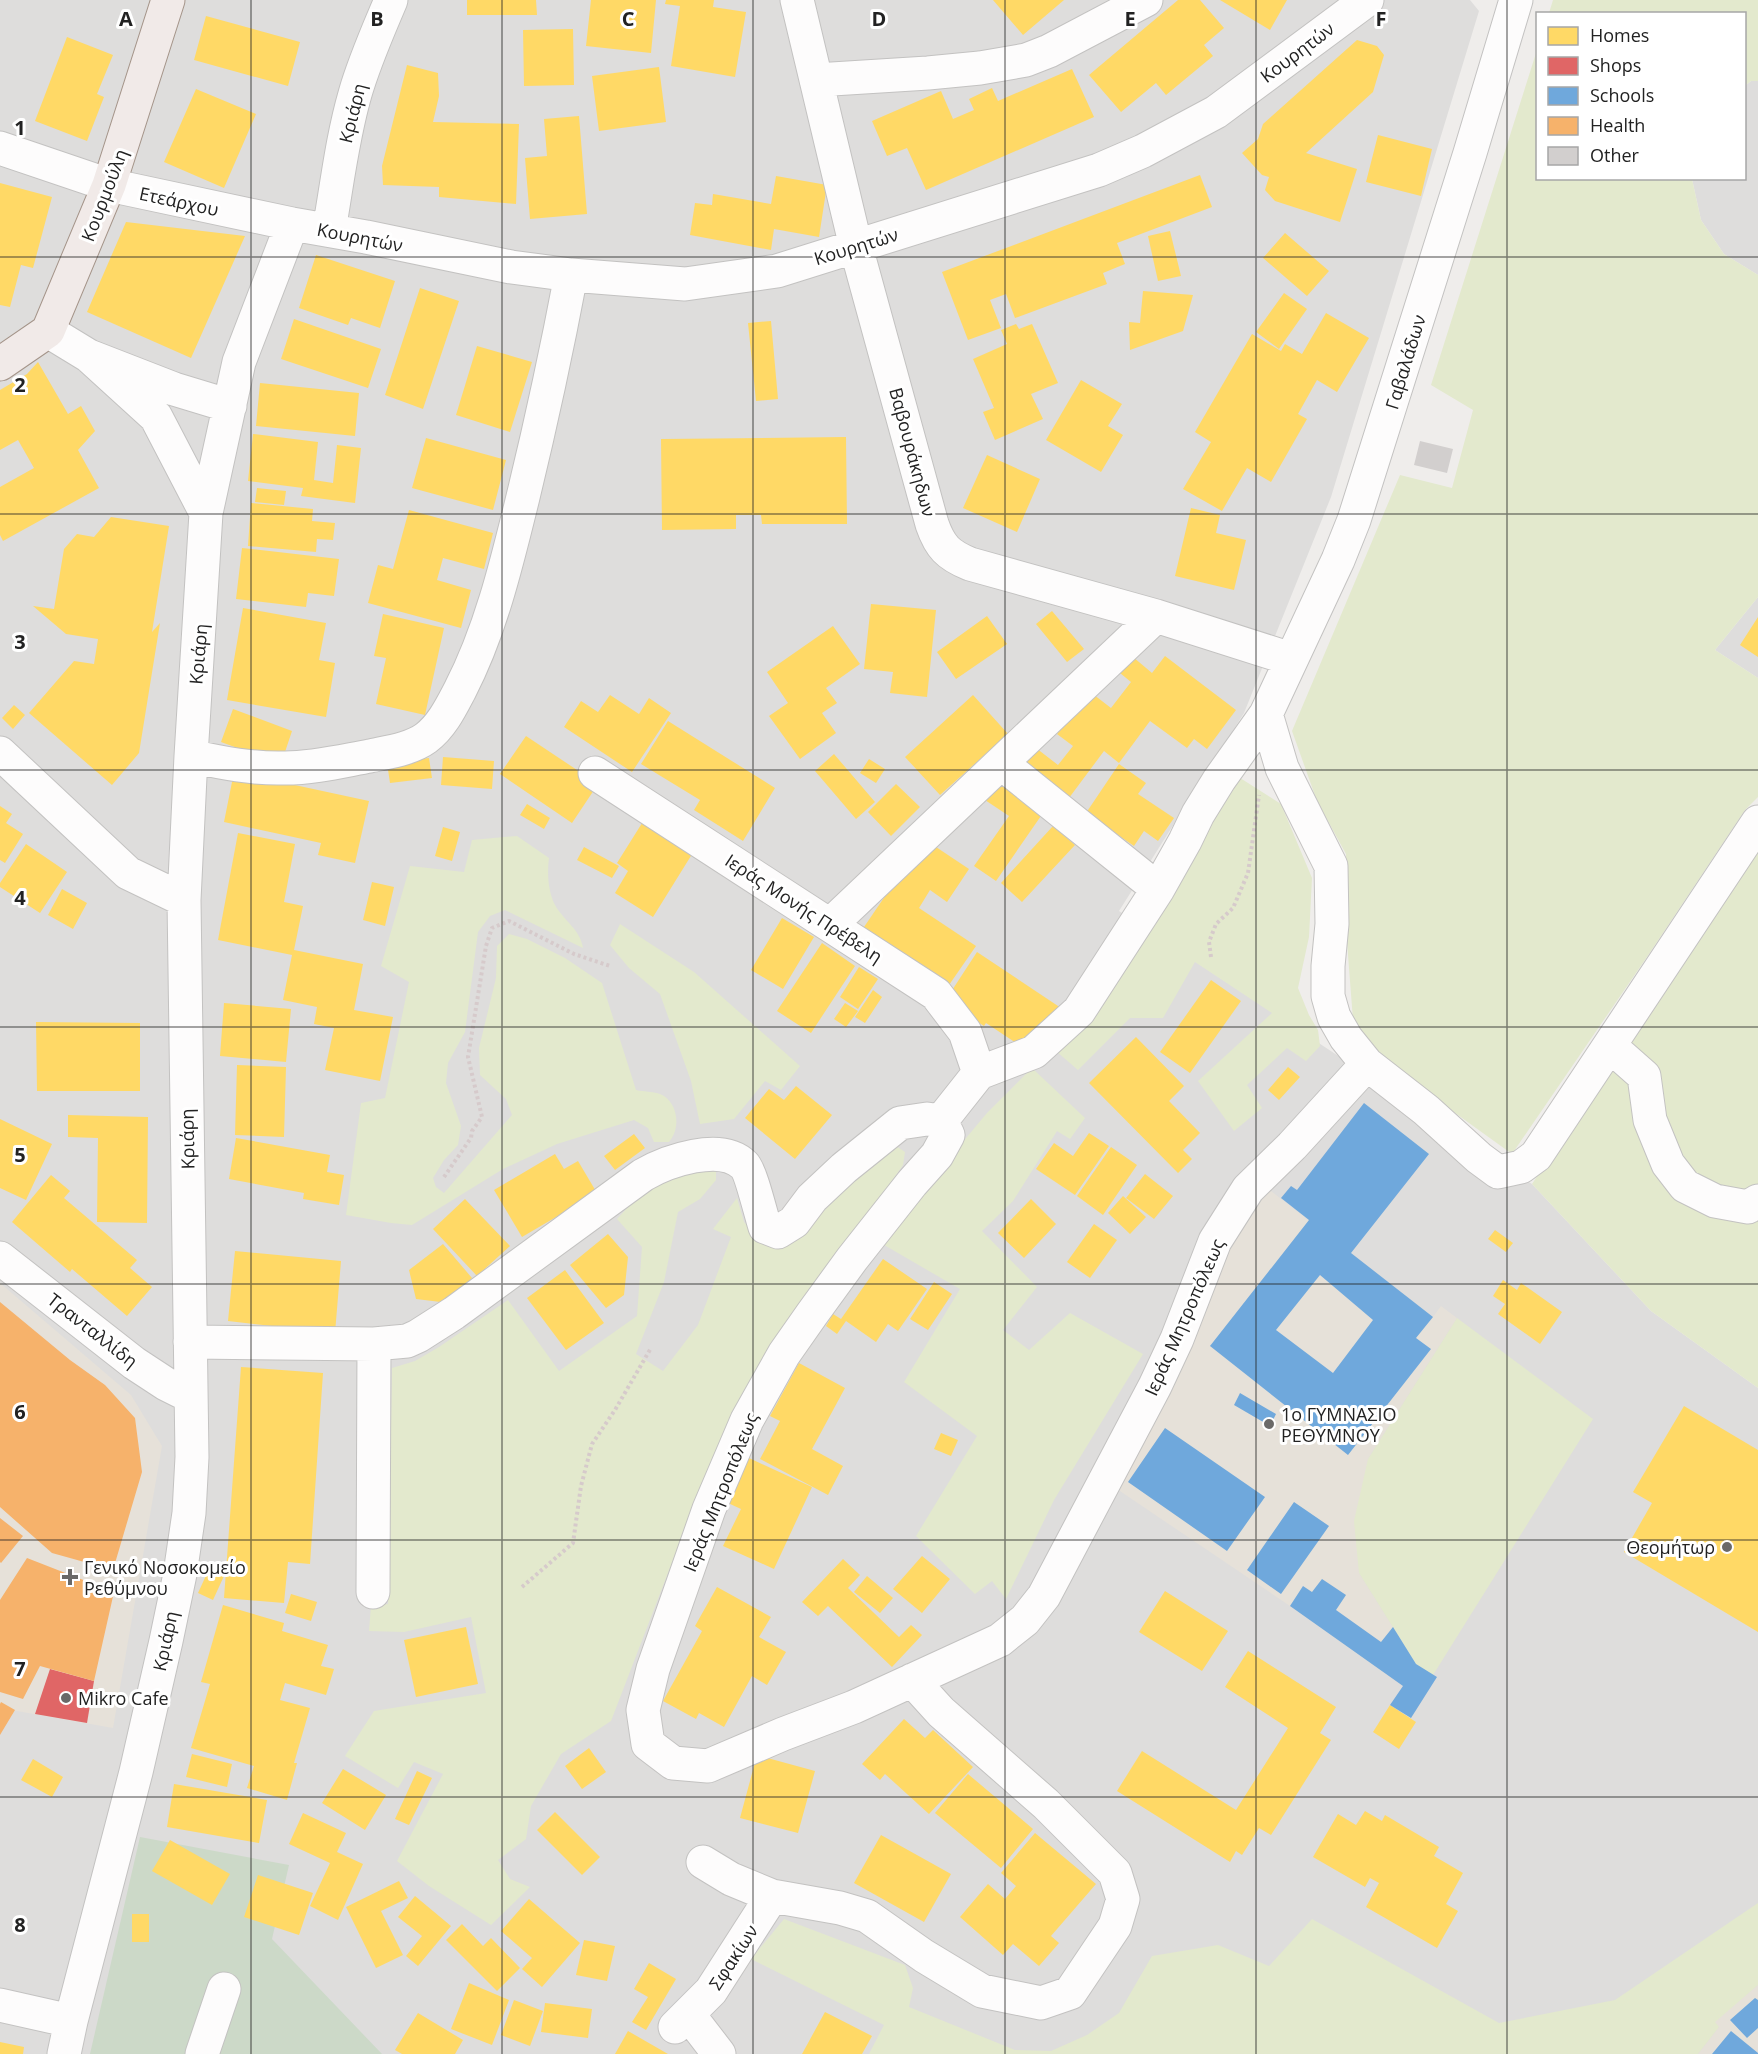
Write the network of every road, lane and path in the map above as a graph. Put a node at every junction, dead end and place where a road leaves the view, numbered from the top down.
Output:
1 (168, 0) edge
2 (392, 0) edge
3 (797, 0) edge
4 (1146, 0) edge
5 (1367, 0) edge
6 (1516, 0) edge
7 (816, 80) junction
8 (0, 148) edge
9 (109, 185) junction
10 (292, 224) junction
11 (329, 230) junction
12 (856, 247) junction
13 (571, 275) junction
14 (48, 331) junction
15 (89, 356) junction
16 (0, 364) edge
17 (230, 406) junction
18 (206, 513) junction
19 (1156, 616) junction
20 (1291, 659) junction
21 (1266, 714) junction
22 (0, 753) edge
23 (191, 756) junction
24 (1001, 763) junction
25 (1282, 768) junction
26 (595, 773) dead end
27 (1758, 822) edge
28 (1158, 889) junction
29 (184, 900) junction
30 (830, 925) junction
31 (1211, 957) dead end
32 (610, 966) dead end
33 (1610, 1046) junction
34 (1367, 1064) junction
35 (979, 1073) junction
36 (941, 1121) junction
37 (444, 1177) dead end
38 (1758, 1201) edge
39 (0, 1258) edge
40 (190, 1342) junction
41 (374, 1344) junction
42 (651, 1348) dead end
43 (190, 1396) junction
44 (522, 1587) dead end
45 (374, 1592) dead end
46 (912, 1680) junction
47 (703, 1862) dead end
48 (772, 1896) junction
49 (224, 1989) dead end
50 (0, 2005) edge
51 (71, 2021) junction
52 (64, 2054) edge
53 (202, 2054) edge
54 (719, 2054) edge

1 - 9 main road, Κουρμούλη
2 - 11 street, Κριάρη
3 - 7 street, Βαβουράκηδων
4 - 7 street
5 - 12 street, Κουρητών
6 - 20 street, Γαβαλάδων
7 - 12 street, Βαβουράκηδων
8 - 9 street, Ετεάρχου
9 - 10 street, Ετεάρχου
9 - 14 main road, Κουρμούλη
10 - 11 street, Κουρητών
10 - 17 street, Κριάρη
11 - 13 street, Κουρητών
12 - 13 street, Κουρητών
12 - 19 street, Βαβουράκηδων
13 - 23 street
14 - 15 street
14 - 16 main road
15 - 17 street
15 - 18 street
17 - 18 street, Κριάρη
18 - 23 street, Κριάρη
19 - 20 street, Βαβουράκηδων
19 - 24 street
20 - 21 street, Γαβαλάδων
21 - 25 street
21 - 28 street, Γαβαλάδων
22 - 29 street
23 - 29 street, Κριάρη
24 - 28 street
24 - 30 street
25 - 31 path
25 - 34 street
26 - 30 street, Ιεράς Μονής Πρέβελη
27 - 33 street
28 - 35 street, Γαβαλάδων
29 - 40 street, Κριάρη
30 - 35 street, Ιεράς Μονής Πρέβελη
32 - 37 path
33 - 34 street
33 - 38 street
34 - 46 street, Ιεράς Μητροπόλεως
35 - 36 street
36 - 41 street
36 - 46 street, Ιεράς Μητροπόλεως
39 - 43 street, Τρανταλλίδη
40 - 41 street
40 - 43 street, Κριάρη
41 - 45 street
42 - 44 path
43 - 51 street, Κριάρη
46 - 48 street
47 - 48 street
48 - 54 street, Σφακίων
49 - 53 street
50 - 51 street
51 - 52 street, Κριάρη

